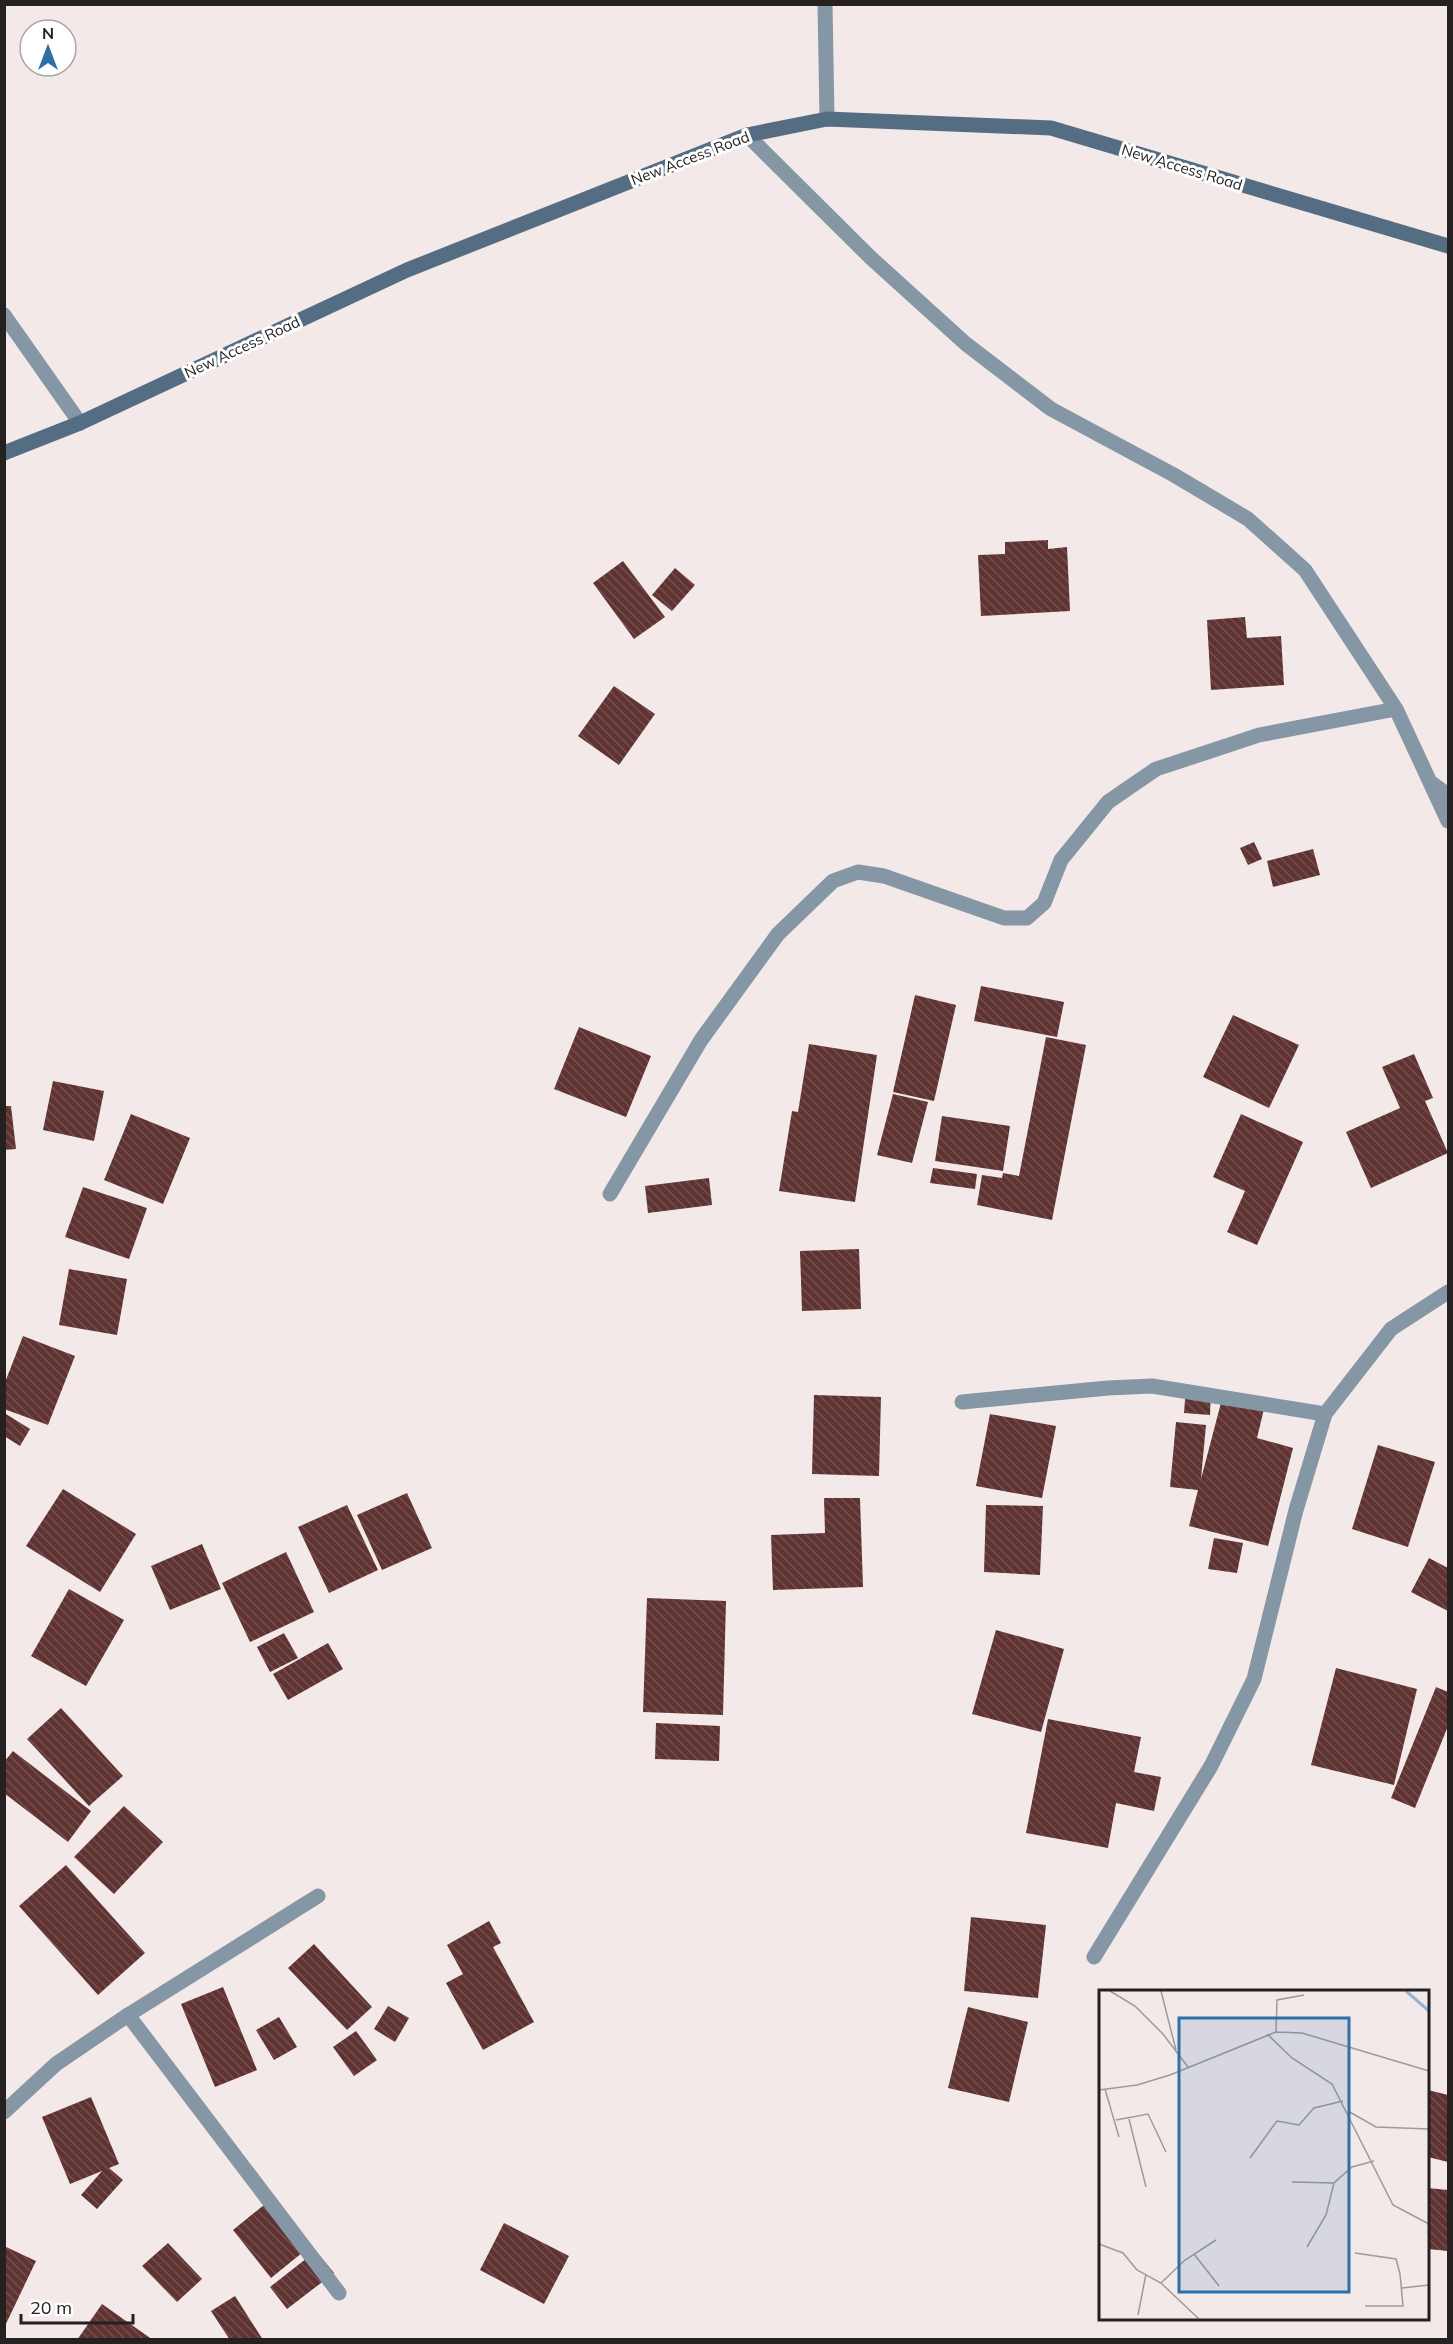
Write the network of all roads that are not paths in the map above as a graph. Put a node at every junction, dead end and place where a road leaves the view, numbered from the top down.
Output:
1 (825, 4) edge
2 (827, 119) junction
3 (747, 135) junction
4 (1449, 246) edge
5 (4, 315) edge
6 (80, 423) junction
7 (4, 453) edge
8 (1396, 709) junction
9 (1433, 784) junction
10 (1449, 795) edge
11 (1449, 821) edge
12 (610, 1194) dead end
13 (1449, 1292) edge
14 (963, 1402) dead end
15 (1325, 1414) junction
16 (318, 1896) dead end
17 (1094, 1957) dead end
18 (128, 2015) junction
19 (4, 2112) edge
20 (339, 2293) dead end

1 - 2 street
2 - 3 main road, New Access Road
2 - 4 main road, New Access Road
3 - 6 main road, New Access Road
3 - 8 street
5 - 6 street
6 - 7 main road, New Access Road
8 - 9 street
8 - 12 street
9 - 10 street
9 - 11 street
13 - 15 street
14 - 15 street
15 - 17 street
16 - 18 street
18 - 19 street
18 - 20 street

